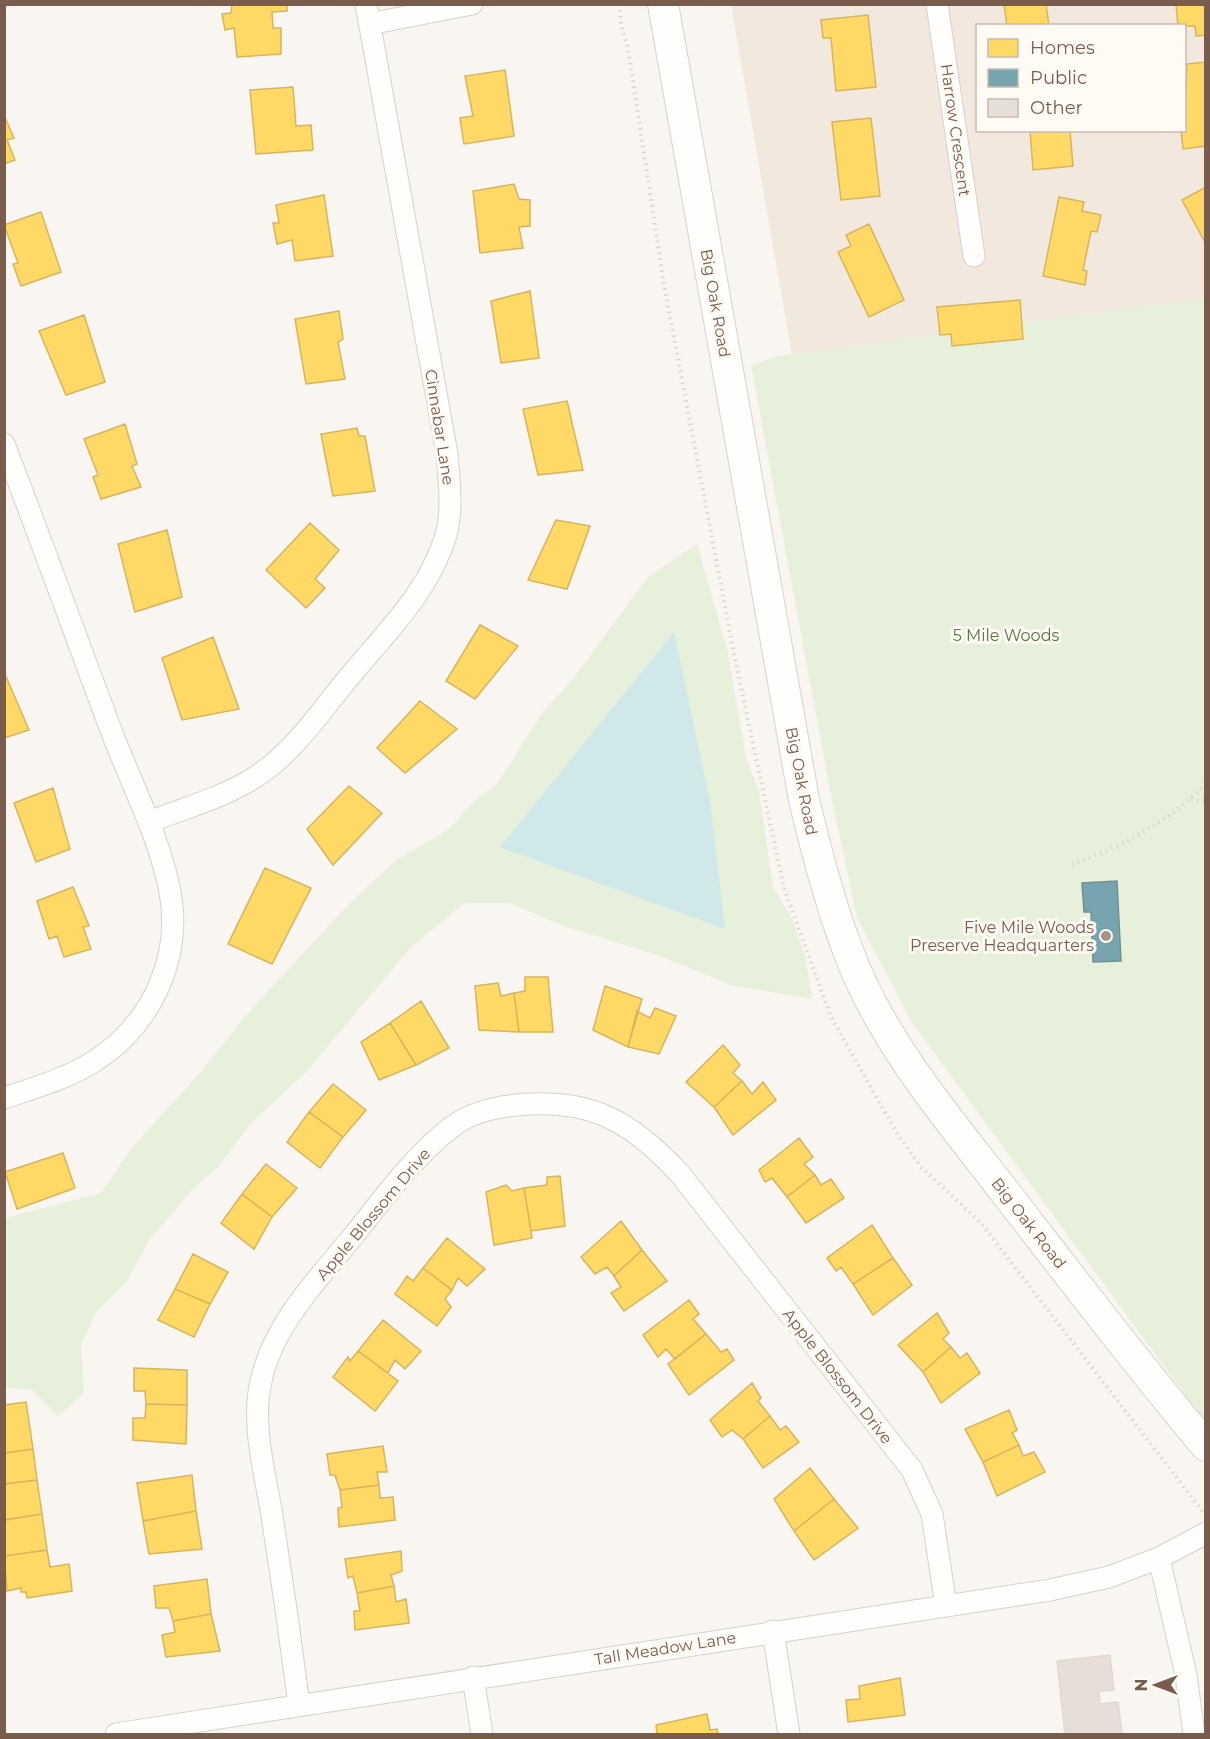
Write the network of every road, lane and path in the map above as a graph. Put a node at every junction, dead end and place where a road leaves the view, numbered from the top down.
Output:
1 (472, 4) edge
2 (663, 4) edge
3 (937, 4) edge
4 (367, 14) edge
5 (974, 256) dead end
6 (4, 444) edge
7 (1206, 783) edge
8 (1191, 800) junction
9 (1206, 801) edge
10 (148, 822) junction
11 (1072, 864) dead end
12 (4, 1098) edge
13 (1206, 1446) edge
14 (1206, 1533) edge
15 (1159, 1558) junction
16 (946, 1606) junction
17 (773, 1631) junction
18 (473, 1677) junction
19 (299, 1705) junction
20 (116, 1734) edge
21 (482, 1734) edge
22 (789, 1734) edge
23 (1194, 1734) edge

1 - 4 street
2 - 13 street, Big Oak Road
3 - 5 street, Harrow Crescent
4 - 10 street, Cinnabar Lane
6 - 10 street
7 - 8 path
8 - 9 path
8 - 11 path
10 - 12 street
14 - 15 street, Tall Meadow Lane
15 - 16 street, Tall Meadow Lane
15 - 23 street
16 - 17 street, Tall Meadow Lane
16 - 19 street, Apple Blossom Drive
17 - 18 street, Tall Meadow Lane
17 - 22 street
18 - 19 street, Tall Meadow Lane
18 - 21 street
19 - 20 street, Tall Meadow Lane

